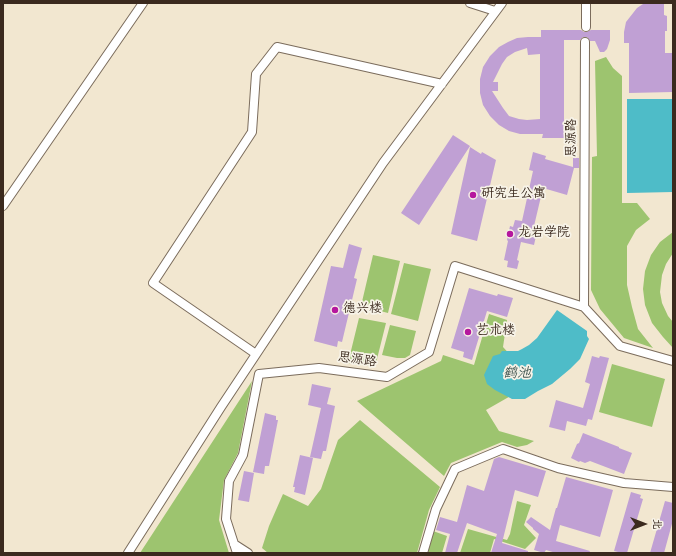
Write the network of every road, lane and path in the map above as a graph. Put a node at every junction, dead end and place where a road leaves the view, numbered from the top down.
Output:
1 (143, 3) edge
2 (470, 3) edge
3 (502, 3) edge
4 (586, 3) edge
5 (496, 11) junction
6 (586, 27) dead end
7 (585, 42) dead end
8 (442, 84) junction
9 (3, 206) edge
10 (584, 306) junction
11 (256, 354) junction
12 (673, 361) edge
13 (673, 487) edge
14 (234, 544) junction
15 (128, 553) edge
16 (237, 553) edge
17 (248, 553) edge
18 (423, 553) edge

1 - 9 street
2 - 5 street
3 - 5 street
4 - 6 street
5 - 8 street
7 - 10 street, 思源路
8 - 11 street
8 - 11 street
10 - 12 street
10 - 14 street, 思源路
11 - 15 street
13 - 18 street
14 - 16 street, 思源路
14 - 17 street

